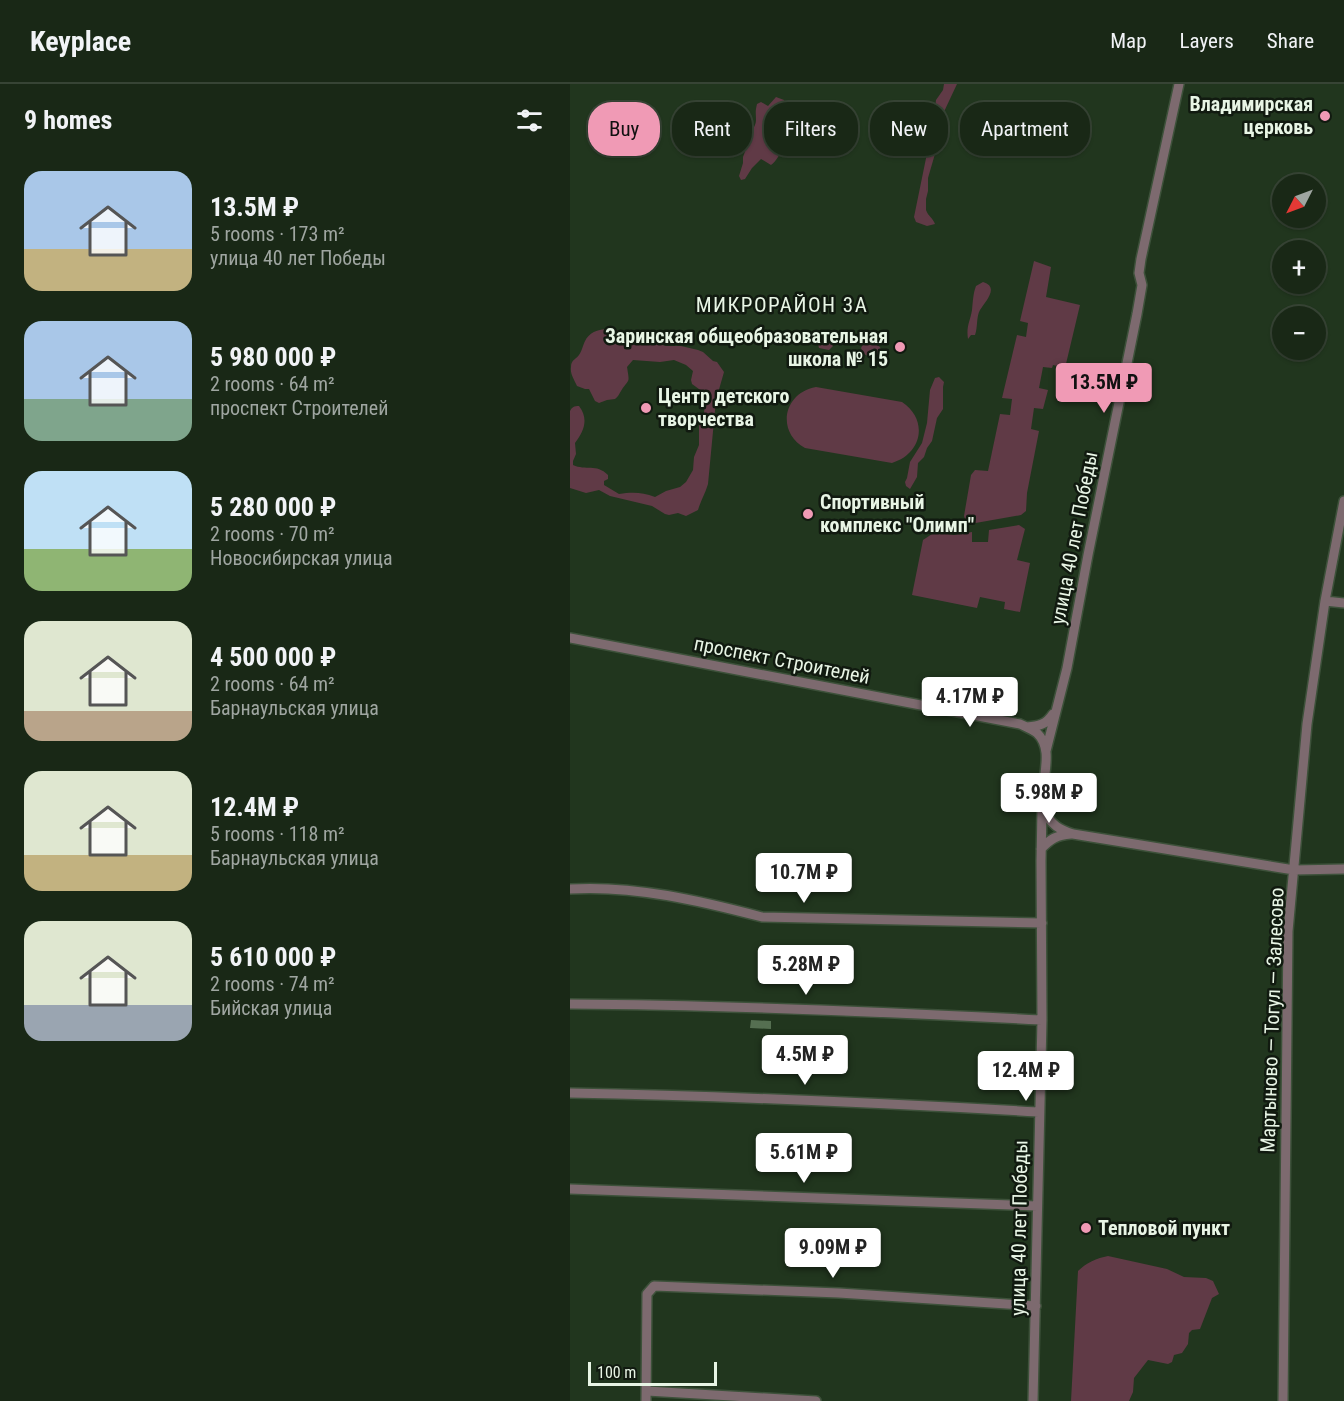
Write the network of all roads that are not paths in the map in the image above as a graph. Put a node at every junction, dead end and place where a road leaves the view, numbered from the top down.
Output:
1 (1179, 84) edge
2 (1344, 501) edge
3 (1325, 601) junction
4 (1344, 603) edge
5 (570, 638) edge
6 (1058, 704) junction
7 (1027, 727) junction
8 (1046, 751) junction
9 (1043, 803) junction
10 (1073, 834) junction
11 (1041, 849) junction
12 (1344, 869) edge
13 (1294, 870) junction
14 (570, 889) edge
15 (1042, 923) junction
16 (570, 1004) edge
17 (1042, 1020) junction
18 (570, 1093) edge
19 (1039, 1112) junction
20 (570, 1189) edge
21 (1037, 1206) junction
22 (1036, 1306) junction
23 (646, 1396) edge
24 (816, 1401) edge
25 (1034, 1401) edge
26 (1283, 1401) edge

1 - 6 street, улица 40 лет Победы
2 - 3 street, Мартыново — Тогул — Залесово
3 - 4 street
3 - 13 street, Мартыново — Тогул — Залесово
5 - 7 street, проспект Строителей
6 - 7 street
6 - 8 street, улица 40 лет Победы
7 - 8 street
8 - 9 street
9 - 10 street
9 - 11 street, улица 40 лет Победы
10 - 11 street
10 - 13 street
11 - 15 street, улица 40 лет Победы
12 - 13 street
13 - 26 street, Мартыново — Тогул — Залесово
14 - 15 street
15 - 17 street, улица 40 лет Победы
16 - 17 street
17 - 19 street, улица 40 лет Победы
18 - 19 street
19 - 21 street, улица 40 лет Победы
20 - 21 street
21 - 22 street, улица 40 лет Победы
22 - 23 street
22 - 25 street, улица 40 лет Победы
23 - 24 street

